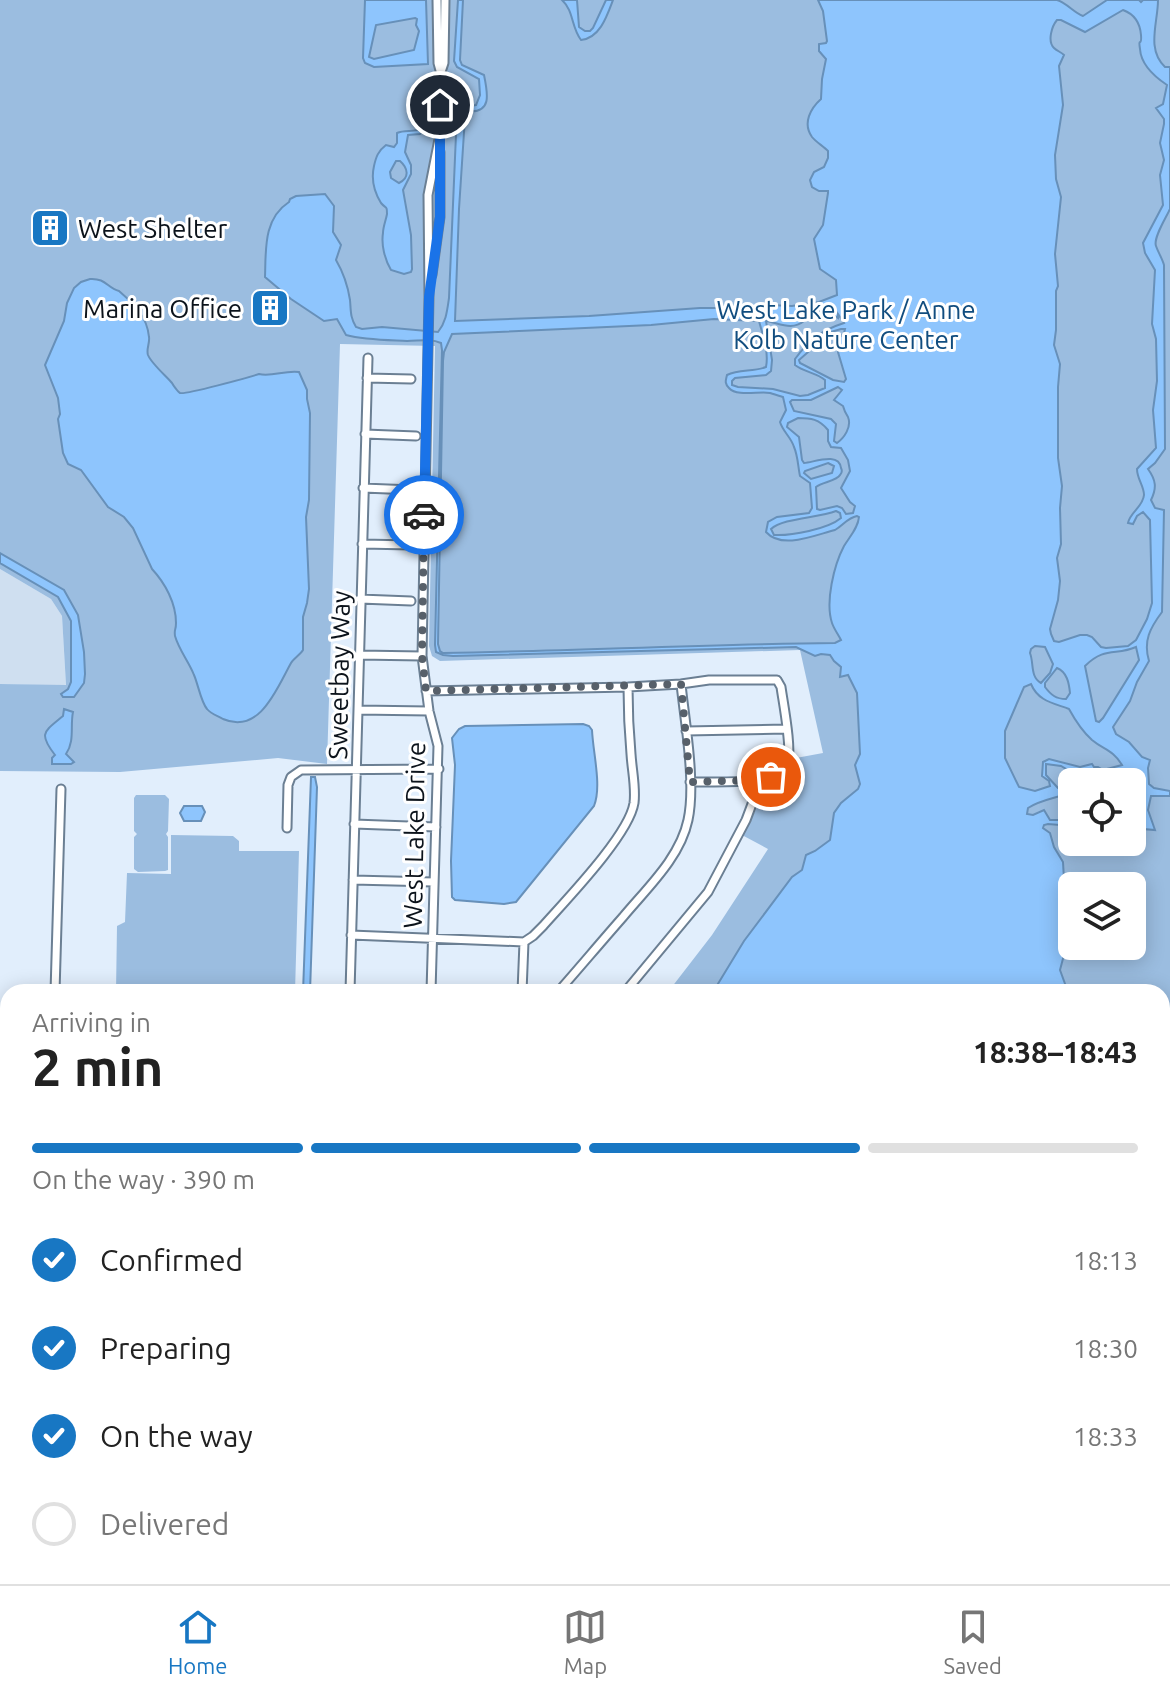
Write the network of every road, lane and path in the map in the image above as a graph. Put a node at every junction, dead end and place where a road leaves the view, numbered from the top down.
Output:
1 (437, 0) edge
2 (445, 0) edge
3 (441, 74) junction
4 (440, 134) junction
5 (428, 195) junction
6 (440, 195) junction
7 (429, 297) junction
8 (368, 358) dead end
9 (367, 378) junction
10 (411, 379) dead end
11 (365, 434) junction
12 (416, 436) dead end
13 (363, 488) junction
14 (413, 490) dead end
15 (362, 544) junction
16 (412, 545) dead end
17 (360, 599) junction
18 (411, 601) dead end
19 (359, 655) junction
20 (422, 656) junction
21 (681, 684) junction
22 (628, 687) junction
23 (426, 691) junction
24 (358, 710) junction
25 (429, 711) junction
26 (786, 729) junction
27 (686, 731) junction
28 (357, 769) junction
29 (439, 769) junction
30 (758, 780) junction
31 (690, 782) junction
32 (61, 789) dead end
33 (354, 824) junction
34 (436, 827) junction
35 (287, 828) dead end
36 (353, 880) junction
37 (434, 882) junction
38 (351, 935) junction
39 (432, 938) junction
40 (524, 942) junction
41 (55, 984) edge
42 (350, 984) edge
43 (431, 984) edge
44 (522, 984) edge
45 (565, 984) edge
46 (632, 984) edge

1 - 3 street, West Lake Drive
2 - 3 street, West Lake Drive
3 - 4 street, West Lake Drive
4 - 5 street, West Lake Drive
4 - 6 street, West Lake Drive
5 - 6 street
5 - 7 street, West Lake Drive
6 - 7 street, West Lake Drive
7 - 20 street, West Lake Drive
8 - 9 street, Sweetbay Way
9 - 10 street
9 - 11 street, Sweetbay Way
11 - 12 street
11 - 13 street, Sweetbay Way
13 - 14 street
13 - 15 street, Sweetbay Way
15 - 16 street
15 - 17 street, Sweetbay Way
17 - 18 street
17 - 19 street, Sweetbay Way
19 - 20 street
19 - 24 street, Sweetbay Way
20 - 23 street, West Lake Drive
21 - 22 street
21 - 26 street
21 - 27 street
22 - 23 street
22 - 40 street
23 - 25 street, West Lake Drive
24 - 25 street
24 - 28 street, Sweetbay Way
25 - 29 street, West Lake Drive
26 - 27 street
26 - 30 street
27 - 31 street
28 - 29 street
28 - 33 street, Sweetbay Way
28 - 35 street
29 - 34 street, West Lake Drive
30 - 31 street
30 - 46 street
31 - 45 street
32 - 41 street
33 - 34 street
33 - 36 street, Sweetbay Way
34 - 37 street, West Lake Drive
36 - 37 street
36 - 38 street, Sweetbay Way
37 - 39 street, West Lake Drive
38 - 39 street
38 - 42 street, Sweetbay Way
39 - 40 street
39 - 43 street, West Lake Drive
40 - 44 street

